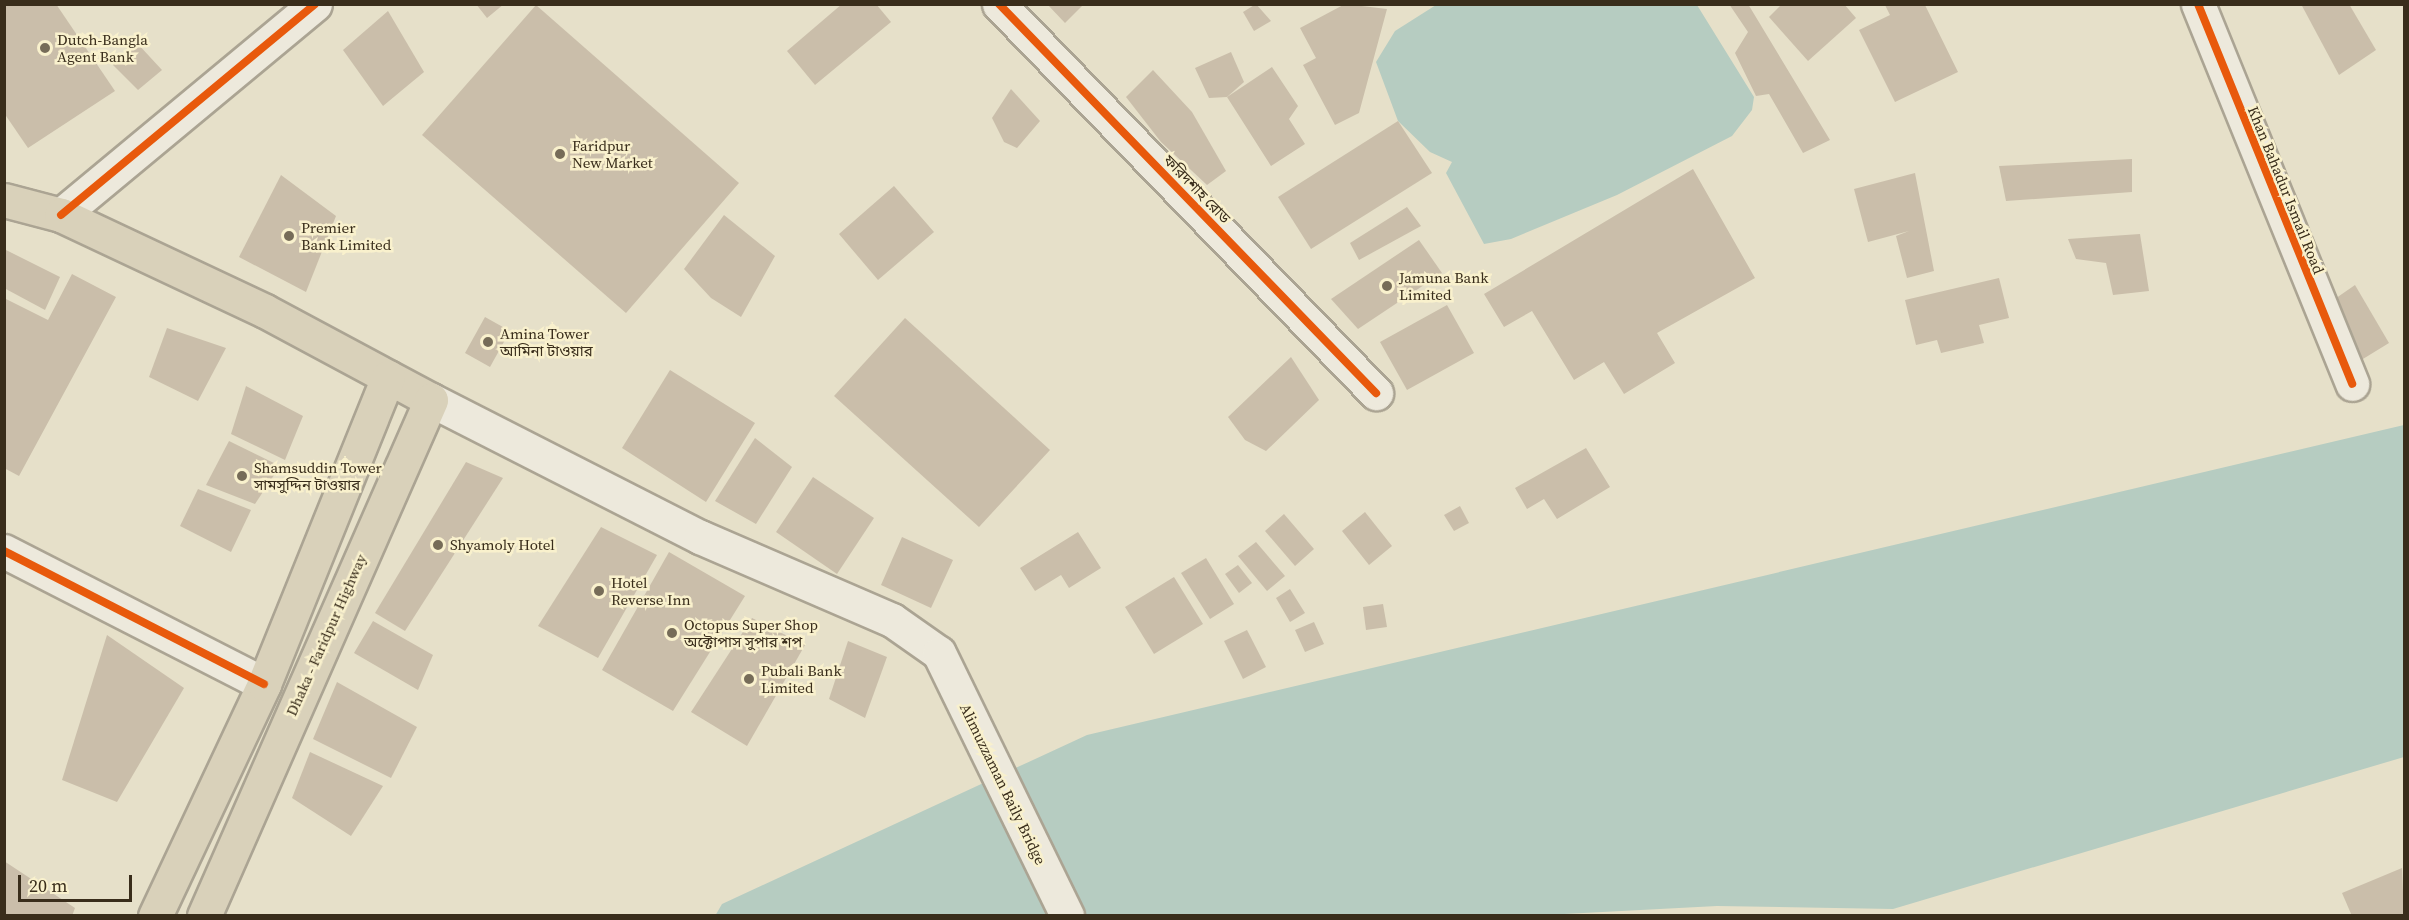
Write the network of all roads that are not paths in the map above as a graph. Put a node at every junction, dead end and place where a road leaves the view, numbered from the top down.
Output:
1 (315, 4) edge
2 (999, 4) edge
3 (2198, 4) edge
4 (4, 200) edge
5 (61, 215) junction
6 (388, 377) junction
7 (2352, 384) dead end
8 (1376, 393) dead end
9 (431, 400) junction
10 (4, 551) edge
11 (264, 684) junction
12 (155, 915) edge
13 (204, 915) edge
14 (1067, 915) edge

1 - 5 street
2 - 8 street, ফরিদশাহ রোড
3 - 7 street, Khan Bahadur Ismail Road
4 - 5 highway
5 - 6 highway
6 - 9 highway
6 - 11 highway
9 - 13 highway, Dhaka - Faridpur Highway
9 - 14 street, Alimuzzaman Baily Bridge
10 - 11 street
11 - 12 highway

